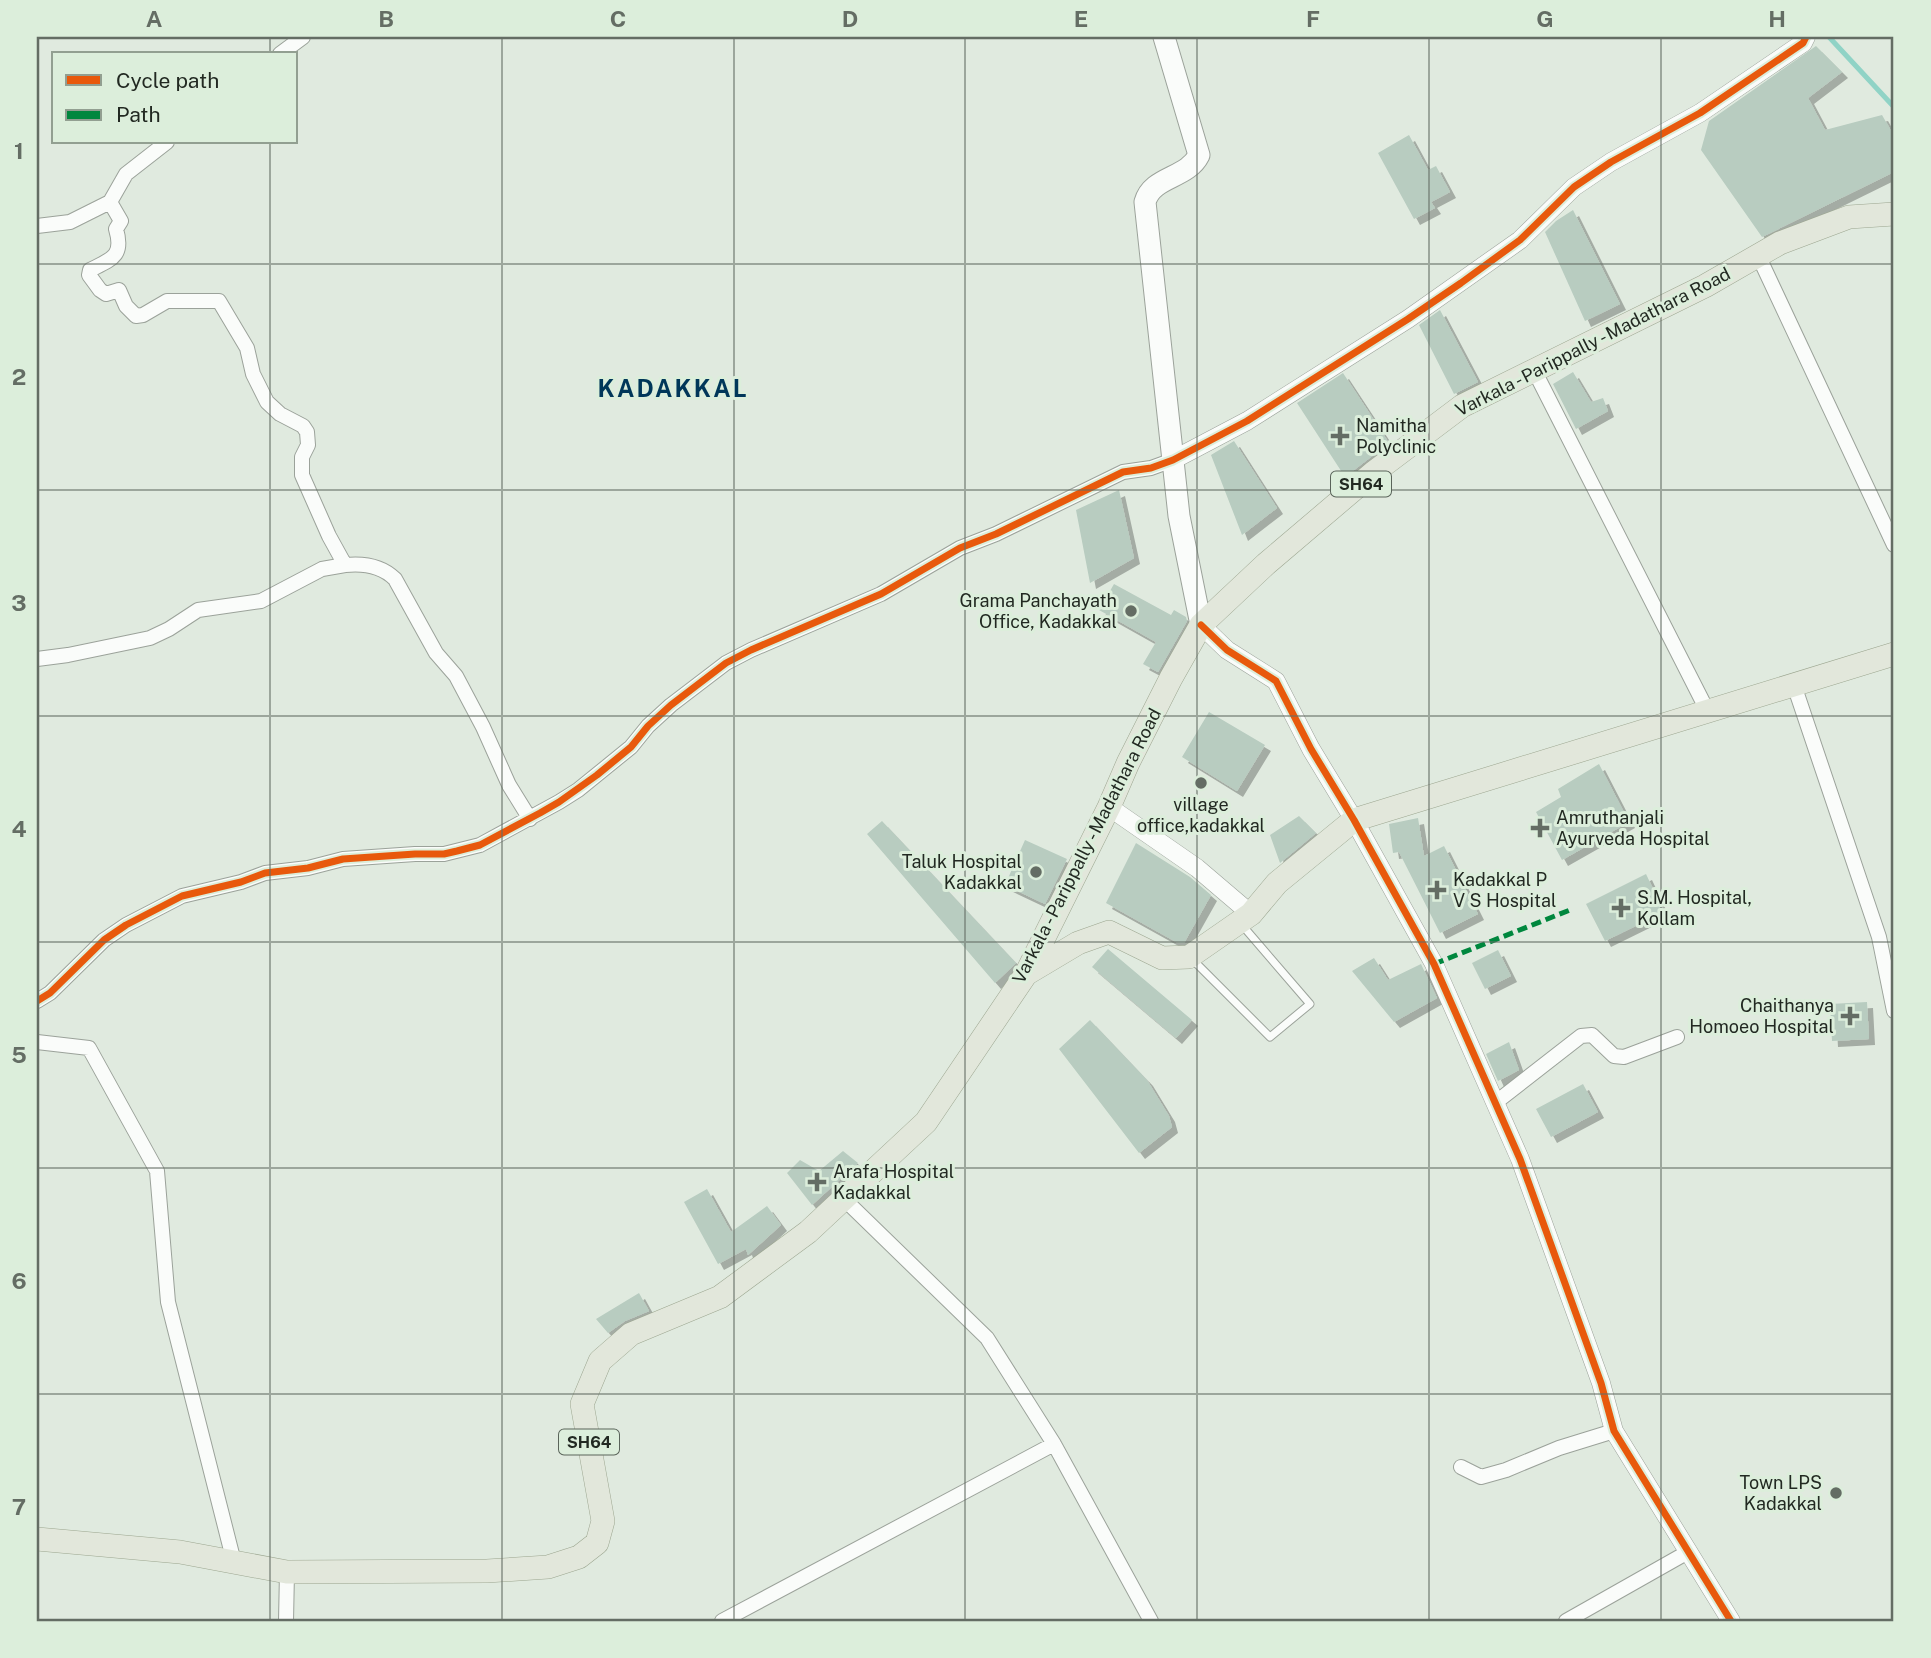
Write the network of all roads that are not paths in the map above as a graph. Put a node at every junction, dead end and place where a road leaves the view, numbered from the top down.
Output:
1 (303, 37) edge
2 (1164, 37) edge
3 (1806, 37) edge
4 (283, 52) edge
5 (164, 144) edge
6 (110, 202) junction
7 (1894, 214) edge
8 (37, 226) edge
9 (1758, 255) junction
10 (1535, 370) junction
11 (1173, 460) junction
12 (1894, 545) edge
13 (345, 565) junction
14 (1201, 625) junction
15 (1894, 654) edge
16 (37, 659) edge
17 (1794, 685) junction
18 (1708, 712) junction
19 (1109, 807) junction
20 (530, 819) junction
21 (1354, 820) junction
22 (1245, 918) junction
23 (1189, 957) junction
24 (1026, 974) junction
25 (37, 1001) edge
26 (1894, 1010) edge
27 (1677, 1037) dead end
28 (37, 1042) edge
29 (1495, 1103) junction
30 (844, 1199) junction
31 (1614, 1431) junction
32 (1054, 1444) junction
33 (1461, 1467) dead end
34 (37, 1539) edge
35 (1688, 1552) junction
36 (234, 1562) junction
37 (287, 1572) junction
38 (286, 1621) edge
39 (722, 1621) edge
40 (1151, 1621) edge
41 (1566, 1621) edge
42 (1731, 1621) edge

1 - 4 street
2 - 11 main road
3 - 11 street
5 - 6 street
6 - 8 street
6 - 13 street
7 - 9 main road, Varkala - Parippally - Madathara Road / SH64
9 - 10 main road, Varkala - Parippally - Madathara Road / SH64
9 - 12 street
10 - 14 main road, Varkala - Parippally - Madathara Road / SH64
10 - 18 street
11 - 14 main road
11 - 20 street
13 - 16 street
13 - 20 street
14 - 19 main road, Varkala - Parippally - Madathara Road / SH64
14 - 21 street
15 - 17 main road
17 - 18 main road
17 - 26 street
18 - 21 main road
19 - 22 street
19 - 24 main road, Varkala - Parippally - Madathara Road / SH64
20 - 25 street
21 - 22 main road
21 - 29 street
22 - 23 main road
22 - 23 lane
23 - 24 main road
24 - 30 main road, Varkala - Parippally - Madathara Road / SH64
27 - 29 street
28 - 36 street
29 - 31 street
30 - 32 street
30 - 37 main road, Varkala - Parippally - Madathara Road / SH64
31 - 33 street
31 - 35 street
32 - 39 street
32 - 40 street
34 - 36 main road, Varkala - Parippally - Madathara Road / SH64
35 - 41 street
35 - 42 street
36 - 37 main road, Varkala - Parippally - Madathara Road / SH64
37 - 38 street

